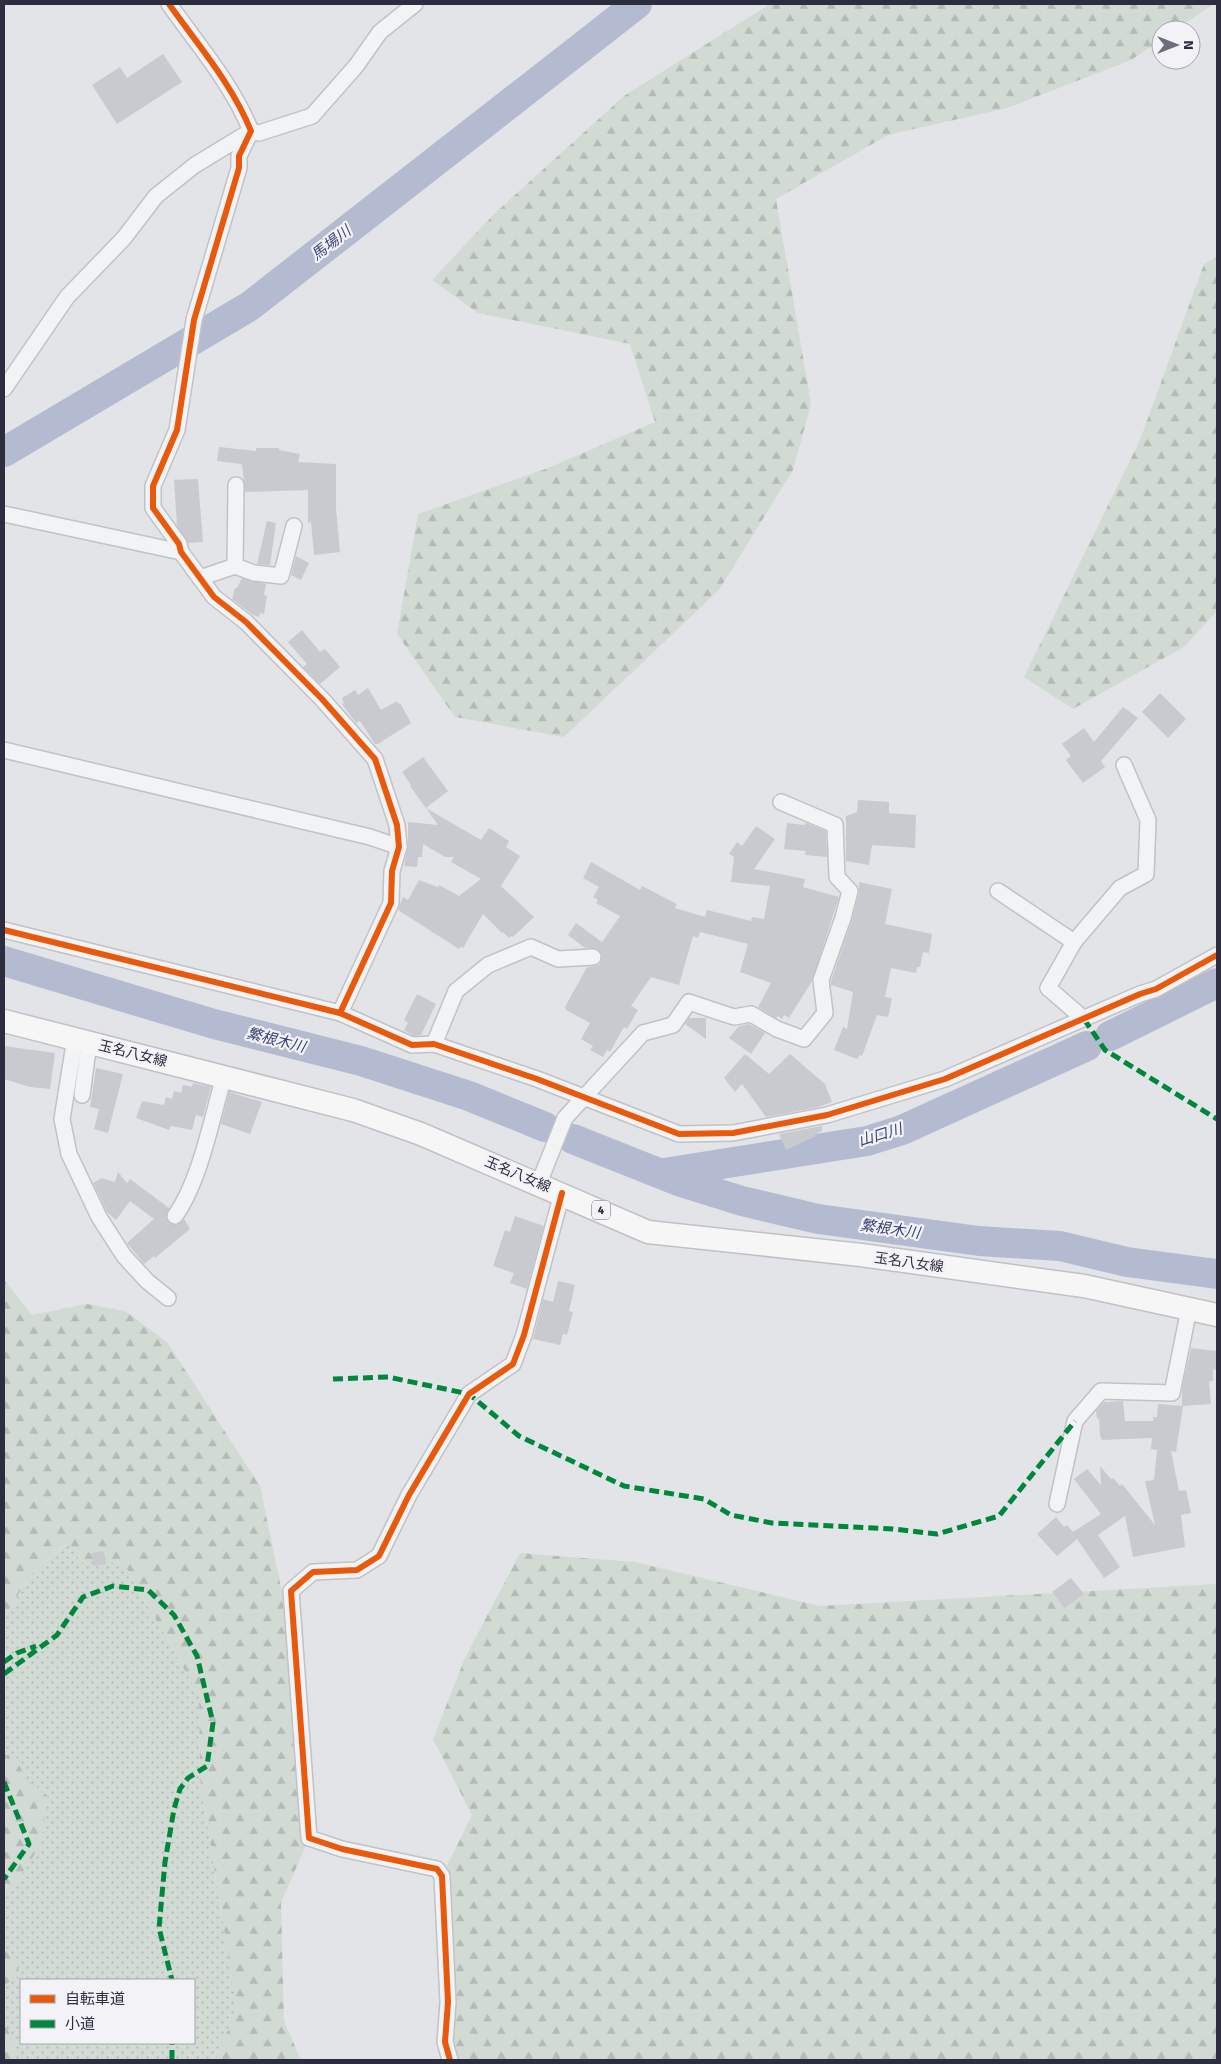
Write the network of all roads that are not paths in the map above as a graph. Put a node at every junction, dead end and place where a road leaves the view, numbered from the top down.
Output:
1 (170, 4) edge
2 (415, 4) edge
3 (250, 131) junction
4 (4, 389) edge
5 (236, 484) dead end
6 (4, 514) edge
7 (294, 526) dead end
8 (181, 552) junction
9 (235, 566) junction
10 (200, 578) junction
11 (4, 750) edge
12 (1124, 766) dead end
13 (781, 802) dead end
14 (399, 847) junction
15 (998, 890) dead end
16 (4, 930) edge
17 (1074, 942) junction
18 (1217, 955) edge
19 (593, 957) dead end
20 (340, 1013) junction
21 (1084, 1019) junction
22 (4, 1021) edge
23 (83, 1040) junction
24 (434, 1044) junction
25 (224, 1076) junction
26 (82, 1094) dead end
27 (584, 1097) junction
28 (539, 1183) junction
29 (562, 1193) junction
30 (175, 1216) dead end
31 (168, 1298) dead end
32 (1189, 1309) junction
33 (1217, 1315) edge
34 (1057, 1504) dead end
35 (450, 2060) edge

1 - 3 street
2 - 3 street
3 - 4 street
3 - 8 street
5 - 9 street
6 - 8 street
7 - 9 street
8 - 10 street
9 - 10 street
10 - 14 street
11 - 14 street
12 - 17 street
13 - 27 street
14 - 20 street
15 - 17 street
16 - 20 street
17 - 21 street
18 - 21 street
19 - 24 street
20 - 24 street
21 - 27 street
22 - 23 main road, 玉名八女線 / 4
23 - 25 main road, 玉名八女線 / 4
23 - 26 street
23 - 31 street
24 - 27 street
25 - 28 main road, 玉名八女線 / 4
25 - 30 street
27 - 28 street
28 - 29 main road, 玉名八女線 / 4
29 - 32 main road, 玉名八女線 / 4
29 - 35 street
32 - 33 main road, 玉名八女線 / 4
32 - 34 street

